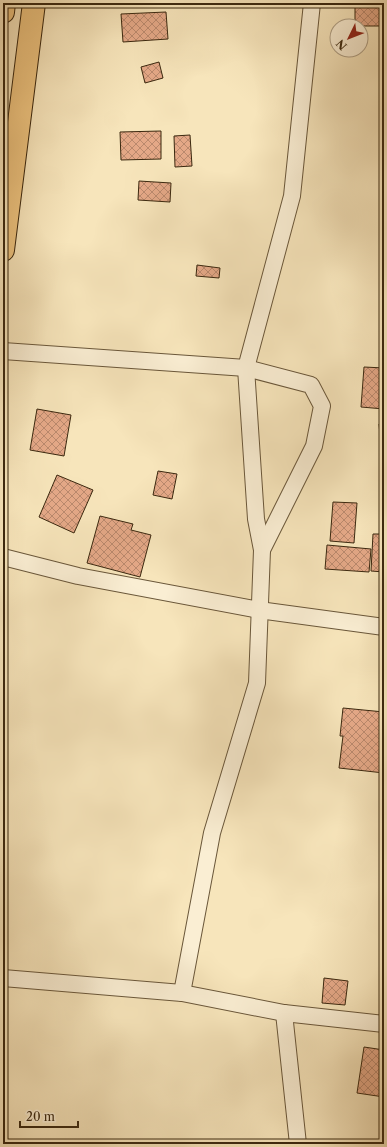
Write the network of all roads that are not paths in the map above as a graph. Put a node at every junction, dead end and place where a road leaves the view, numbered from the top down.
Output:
1 (4, 3) edge
2 (34, 3) edge
3 (312, 3) edge
4 (3, 12) edge
5 (3, 250) edge
6 (3, 352) edge
7 (246, 368) junction
8 (262, 550) junction
9 (3, 557) edge
10 (259, 610) junction
11 (384, 627) edge
12 (3, 978) edge
13 (182, 993) junction
14 (284, 1013) junction
15 (384, 1024) edge
16 (298, 1144) edge

1 - 4 highway
2 - 5 highway
3 - 7 street
6 - 7 street
7 - 8 street
7 - 8 street
8 - 10 street
9 - 10 street
10 - 11 street
10 - 13 street
12 - 13 street
13 - 14 street
14 - 15 street
14 - 16 street

